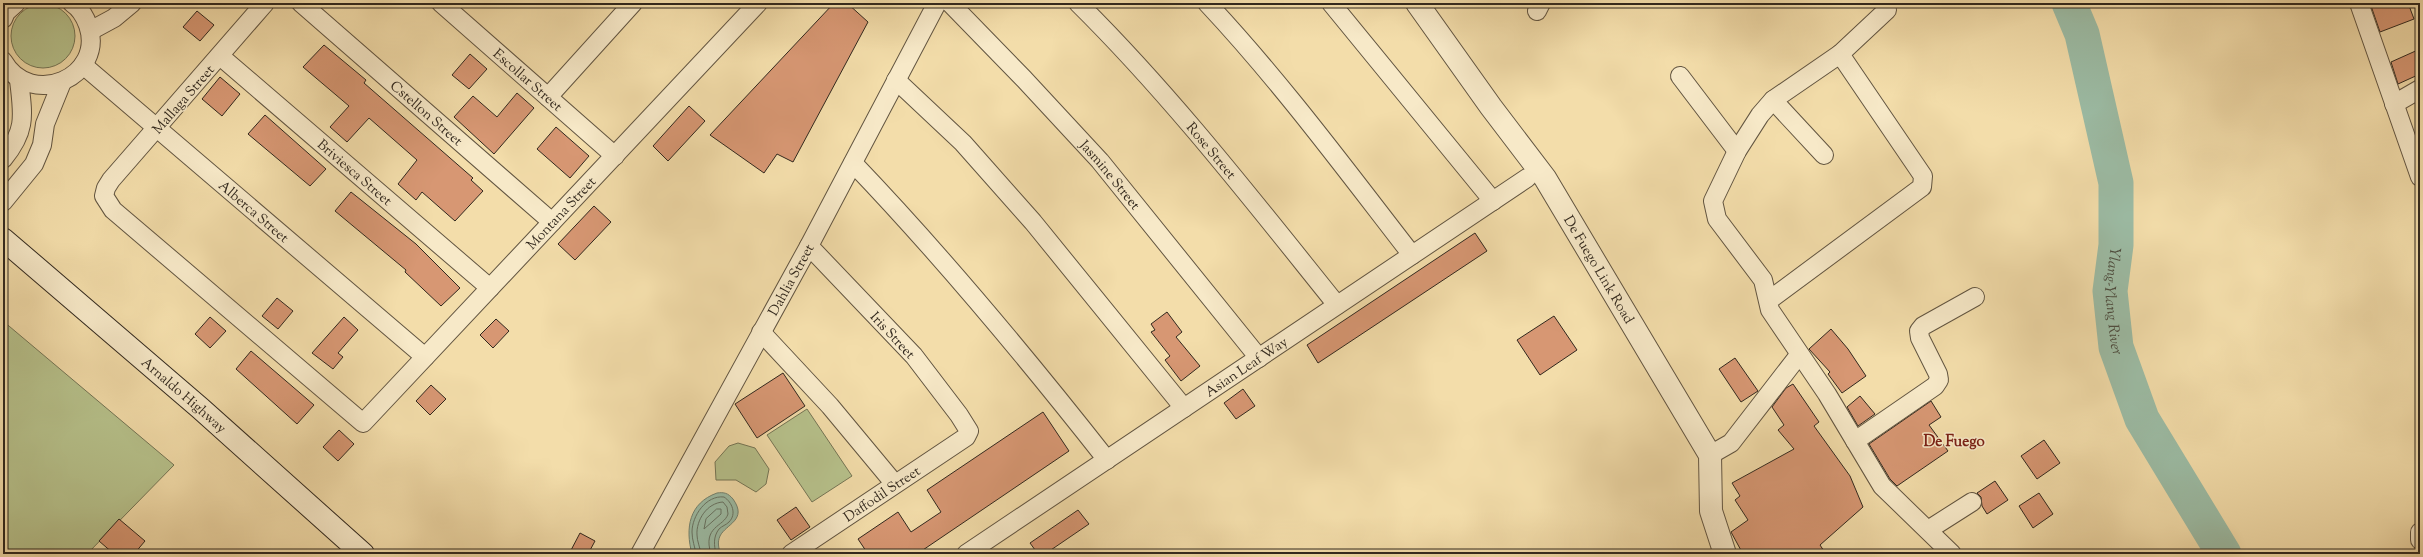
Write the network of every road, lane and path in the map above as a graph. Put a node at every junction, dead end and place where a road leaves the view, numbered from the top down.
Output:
1 (72, 3) edge
2 (132, 3) edge
3 (265, 3) edge
4 (301, 3) edge
5 (441, 3) edge
6 (633, 3) edge
7 (758, 3) edge
8 (937, 3) edge
9 (950, 3) edge
10 (1078, 3) edge
11 (1207, 3) edge
12 (1331, 3) edge
13 (2359, 3) edge
14 (1416, 4) edge
15 (1887, 10) dead end
16 (90, 31) junction
17 (1840, 54) junction
18 (220, 56) junction
19 (3, 61) edge
20 (83, 65) junction
21 (1680, 76) dead end
22 (20, 80) junction
23 (896, 80) junction
24 (62, 82) junction
25 (2420, 89) edge
26 (548, 97) junction
27 (1772, 100) junction
28 (2394, 104) junction
29 (157, 128) junction
30 (1737, 151) junction
31 (1824, 155) dead end
32 (615, 156) junction
33 (3, 159) edge
34 (853, 162) junction
35 (2420, 177) edge
36 (1527, 178) dead end
37 (1493, 201) junction
38 (3, 202) edge
39 (552, 222) junction
40 (3, 239) edge
41 (809, 246) junction
42 (1412, 255) junction
43 (490, 288) junction
44 (1975, 297) dead end
45 (1768, 301) junction
46 (1337, 305) junction
47 (761, 332) junction
48 (1799, 355) junction
49 (425, 357) junction
50 (1259, 358) junction
51 (1184, 408) junction
52 (363, 423) joint
53 (969, 431) joint
54 (1855, 441) junction
55 (1710, 455) junction
56 (1107, 460) junction
57 (894, 483) junction
58 (1972, 502) dead end
59 (1928, 530) junction
60 (2420, 532) edge
61 (2420, 540) edge
62 (990, 546) edge
63 (363, 554) edge
64 (640, 554) edge
65 (791, 554) edge
66 (966, 554) edge
67 (1725, 554) edge
68 (1952, 554) edge

1 - 16 street
2 - 16 street
3 - 18 street, Mallaga Street
4 - 39 street, Cstellon Street
5 - 26 street, Escollar Street
6 - 26 street
7 - 32 street, Montana Street
8 - 23 street, Dahlia Street
9 - 50 street, Jasmine Street
10 - 46 street, Rose Street
11 - 42 street
12 - 37 street
13 - 28 street
14 - 55 street, De Fuego Link Road
15 - 17 street
16 - 20 street
17 - 27 street
17 - 45 street
18 - 29 street, Mallaga Street
18 - 43 street, Briviesca Street
19 - 22 street
20 - 24 street
20 - 29 street, Alberca Street
21 - 30 street
22 - 24 street
22 - 33 street
23 - 34 street, Dahlia Street
23 - 51 street
24 - 38 street
25 - 28 street
26 - 32 street, Escollar Street
27 - 30 street
27 - 31 street
28 - 35 street
29 - 49 street, Alberca Street
29 - 52 street, Mallaga Street
30 - 45 street
32 - 39 street, Montana Street
34 - 41 street, Dahlia Street
34 - 56 street
36 - 37 street, Asian Leaf Way
37 - 42 street, Asian Leaf Way
39 - 43 street, Montana Street
40 - 63 street, Arnaldo Highway
41 - 47 street, Dahlia Street
41 - 53 street, Iris Street
42 - 46 street, Asian Leaf Way
43 - 49 street, Montana Street
44 - 54 street
45 - 48 street
46 - 50 street, Asian Leaf Way
47 - 57 street
47 - 64 street, Dahlia Street
48 - 54 street
48 - 55 street
49 - 52 street, Montana Street
50 - 51 street, Asian Leaf Way
51 - 56 street, Asian Leaf Way
53 - 57 street, Daffodil Street
54 - 59 street
55 - 67 street, De Fuego Link Road
56 - 62 street, Asian Leaf Way
57 - 65 street, Daffodil Street
58 - 59 street
59 - 68 street
60 - 61 street
62 - 66 street, Asian Leaf Way

